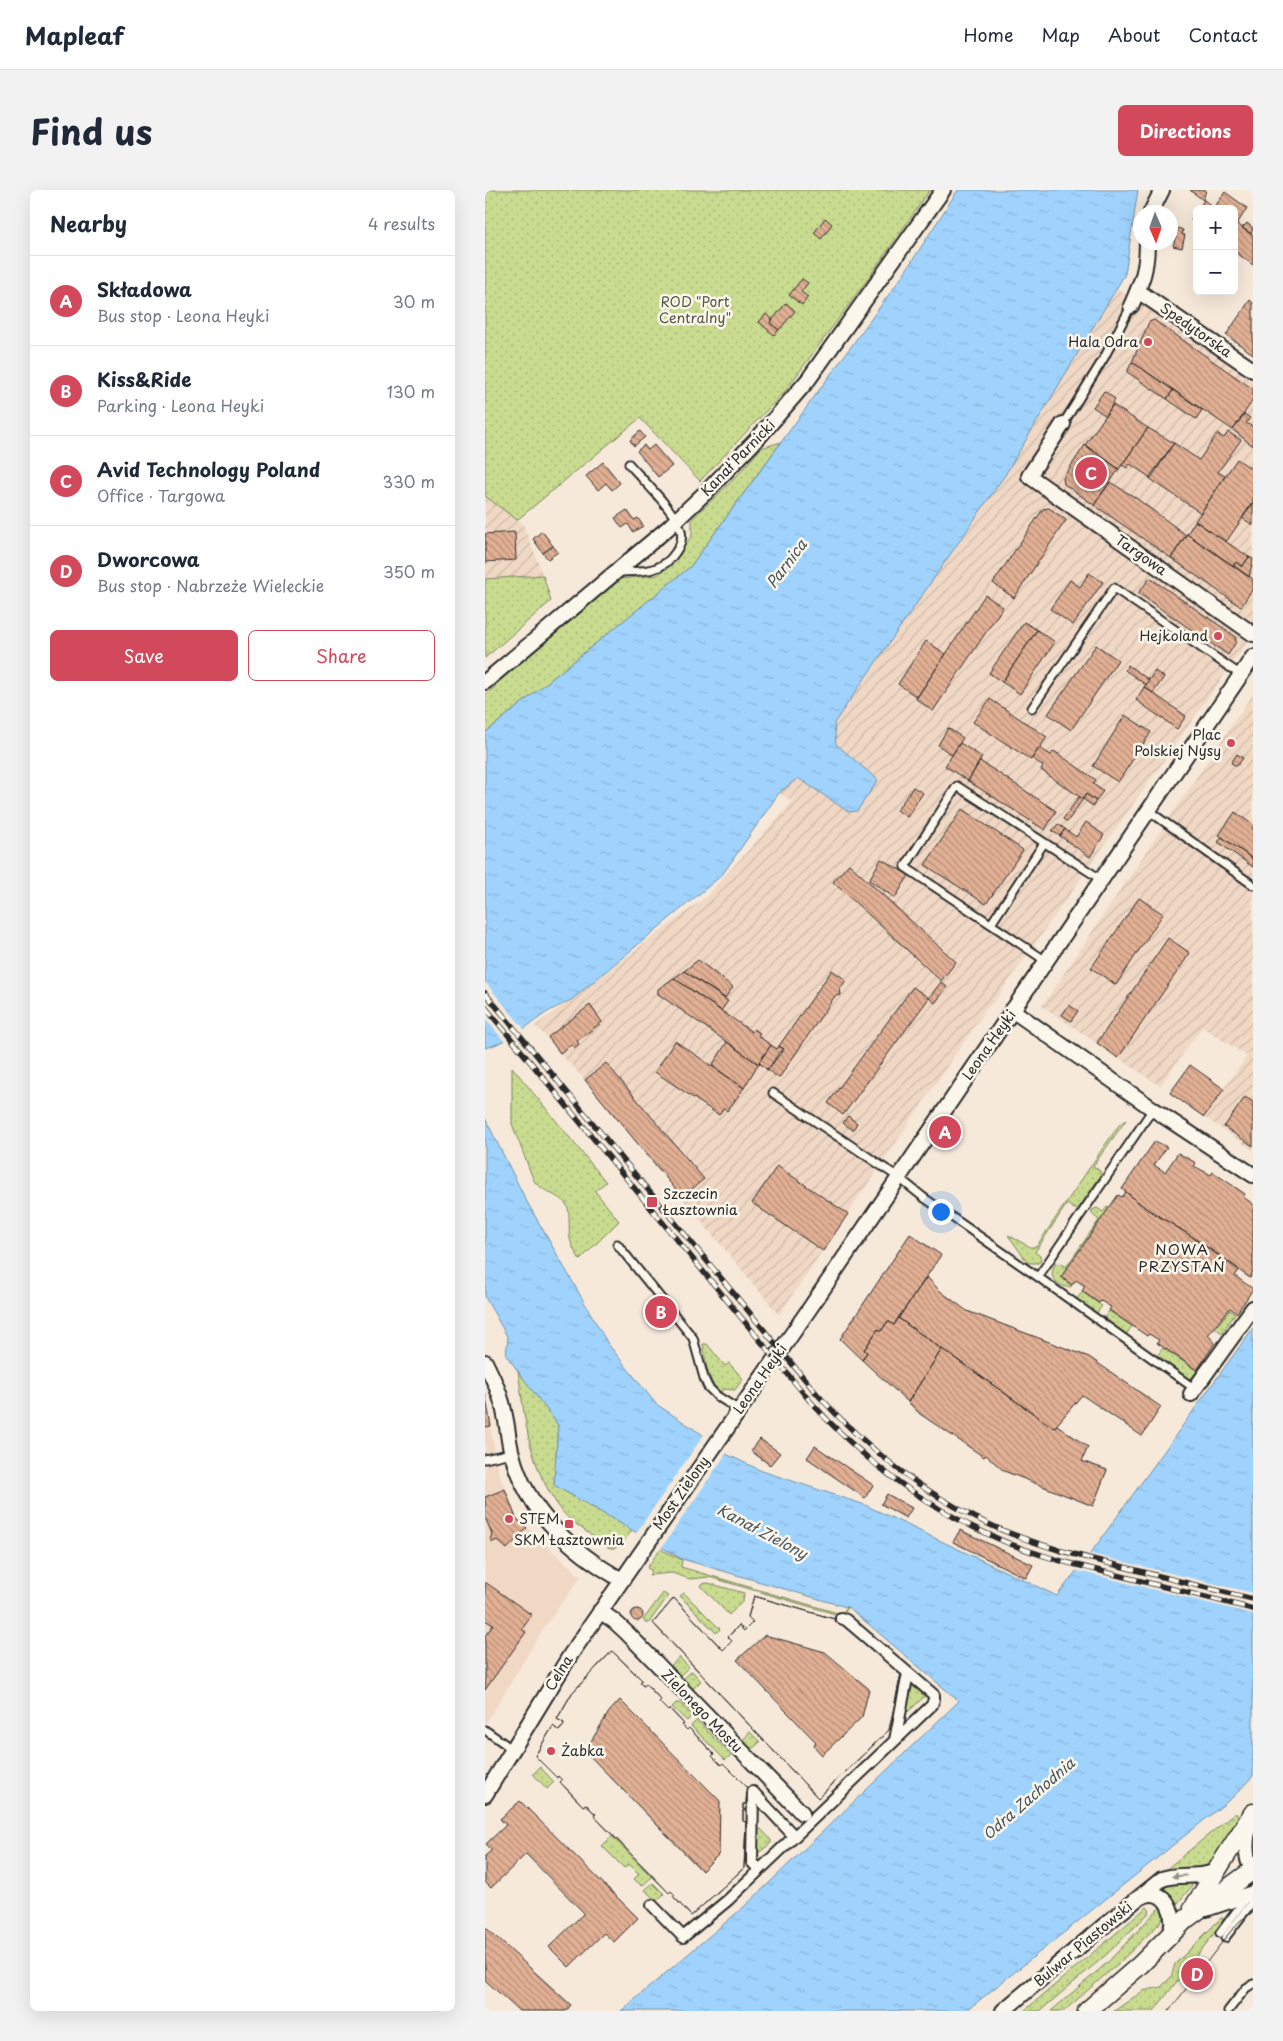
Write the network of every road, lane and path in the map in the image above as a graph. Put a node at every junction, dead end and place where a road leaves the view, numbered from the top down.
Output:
1 (943, 190) edge
2 (1162, 190) edge
3 (1154, 205) edge
4 (1147, 250) edge
5 (1138, 290) junction
6 (1131, 306) joint
7 (1253, 370) edge
8 (1063, 424) joint
9 (629, 464) dead end
10 (677, 519) junction
11 (616, 572) junction
12 (1253, 634) edge
13 (1253, 657) edge
14 (1241, 675) junction
15 (485, 682) edge
16 (1032, 708) dead end
17 (1149, 811) junction
18 (1044, 843) junction
19 (1102, 880) junction
20 (1253, 885) edge
21 (991, 924) junction
22 (1046, 961) junction
23 (1012, 1010) junction
24 (773, 1093) dead end
25 (1153, 1109) junction
26 (1253, 1175) edge
27 (898, 1177) junction
28 (617, 1244) dead end
29 (1038, 1276) junction
30 (1253, 1308) edge
31 (485, 1362) edge
32 (1193, 1392) joint
33 (739, 1410) junction
34 (723, 1432) joint
35 (511, 1453) junction
36 (485, 1459) edge
37 (639, 1555) joint
38 (622, 1580) junction
39 (600, 1611) junction
40 (841, 1618) dead end
41 (908, 1673) junction
42 (485, 1730) edge
43 (895, 1741) junction
44 (513, 1750) junction
45 (485, 1795) edge
46 (803, 1813) dead end
47 (1253, 1815) edge
48 (794, 1836) junction
49 (1222, 1864) junction
50 (759, 1870) junction
51 (1253, 1871) edge
52 (1252, 1894) edge
53 (1140, 1897) junction
54 (652, 1905) dead end
55 (1186, 1920) junction
56 (1222, 1935) dead end
57 (1166, 1939) junction
58 (1253, 1984) edge
59 (1003, 2011) edge
60 (1087, 2011) edge
61 (1228, 2011) edge

1 - 10 street, Kanał Parnicki
2 - 3 street
4 - 5 street
5 - 6 street
5 - 7 street, Spedytorska
6 - 8 lane
8 - 12 street, Targowa
9 - 10 lane
10 - 11 street, Kanał Parnicki
10 - 11 lane
11 - 15 street, Kanał Parnicki
13 - 14 street, Leona Heyki
14 - 16 lane
14 - 17 street, Leona Heyki
17 - 19 street, Leona Heyki
17 - 20 lane
18 - 19 lane
18 - 21 lane
18 - 21 lane
19 - 22 street, Leona Heyki
21 - 22 lane
22 - 23 street, Leona Heyki
23 - 25 street
23 - 27 street, Leona Heyki
24 - 27 lane
25 - 26 street
25 - 29 lane
27 - 29 lane
27 - 33 street, Leona Heyki
28 - 33 lane
29 - 32 lane
30 - 32 street
31 - 35 street
33 - 34 street, Leona Heyki
34 - 37 street, Most Zielony
35 - 36 lane
35 - 38 street
37 - 38 street, Celna
38 - 39 street, Celna
39 - 44 street, Celna
39 - 46 street, Zielonego Mostu
40 - 41 street
41 - 43 street
41 - 43 street
42 - 44 lane
43 - 48 street
44 - 45 street, Celna
47 - 49 street
47 - 51 street
48 - 50 street
48 - 50 street
49 -> 53 street, Bulwar Piastowski
49 - 55 street
50 - 54 street
51 - 55 street
52 - 55 street
52 - 56 lane
53 - 57 street, Bulwar Piastowski
53 - 59 street, Bulwar Piastowski
55 - 57 street
57 - 60 street
58 - 61 lane

